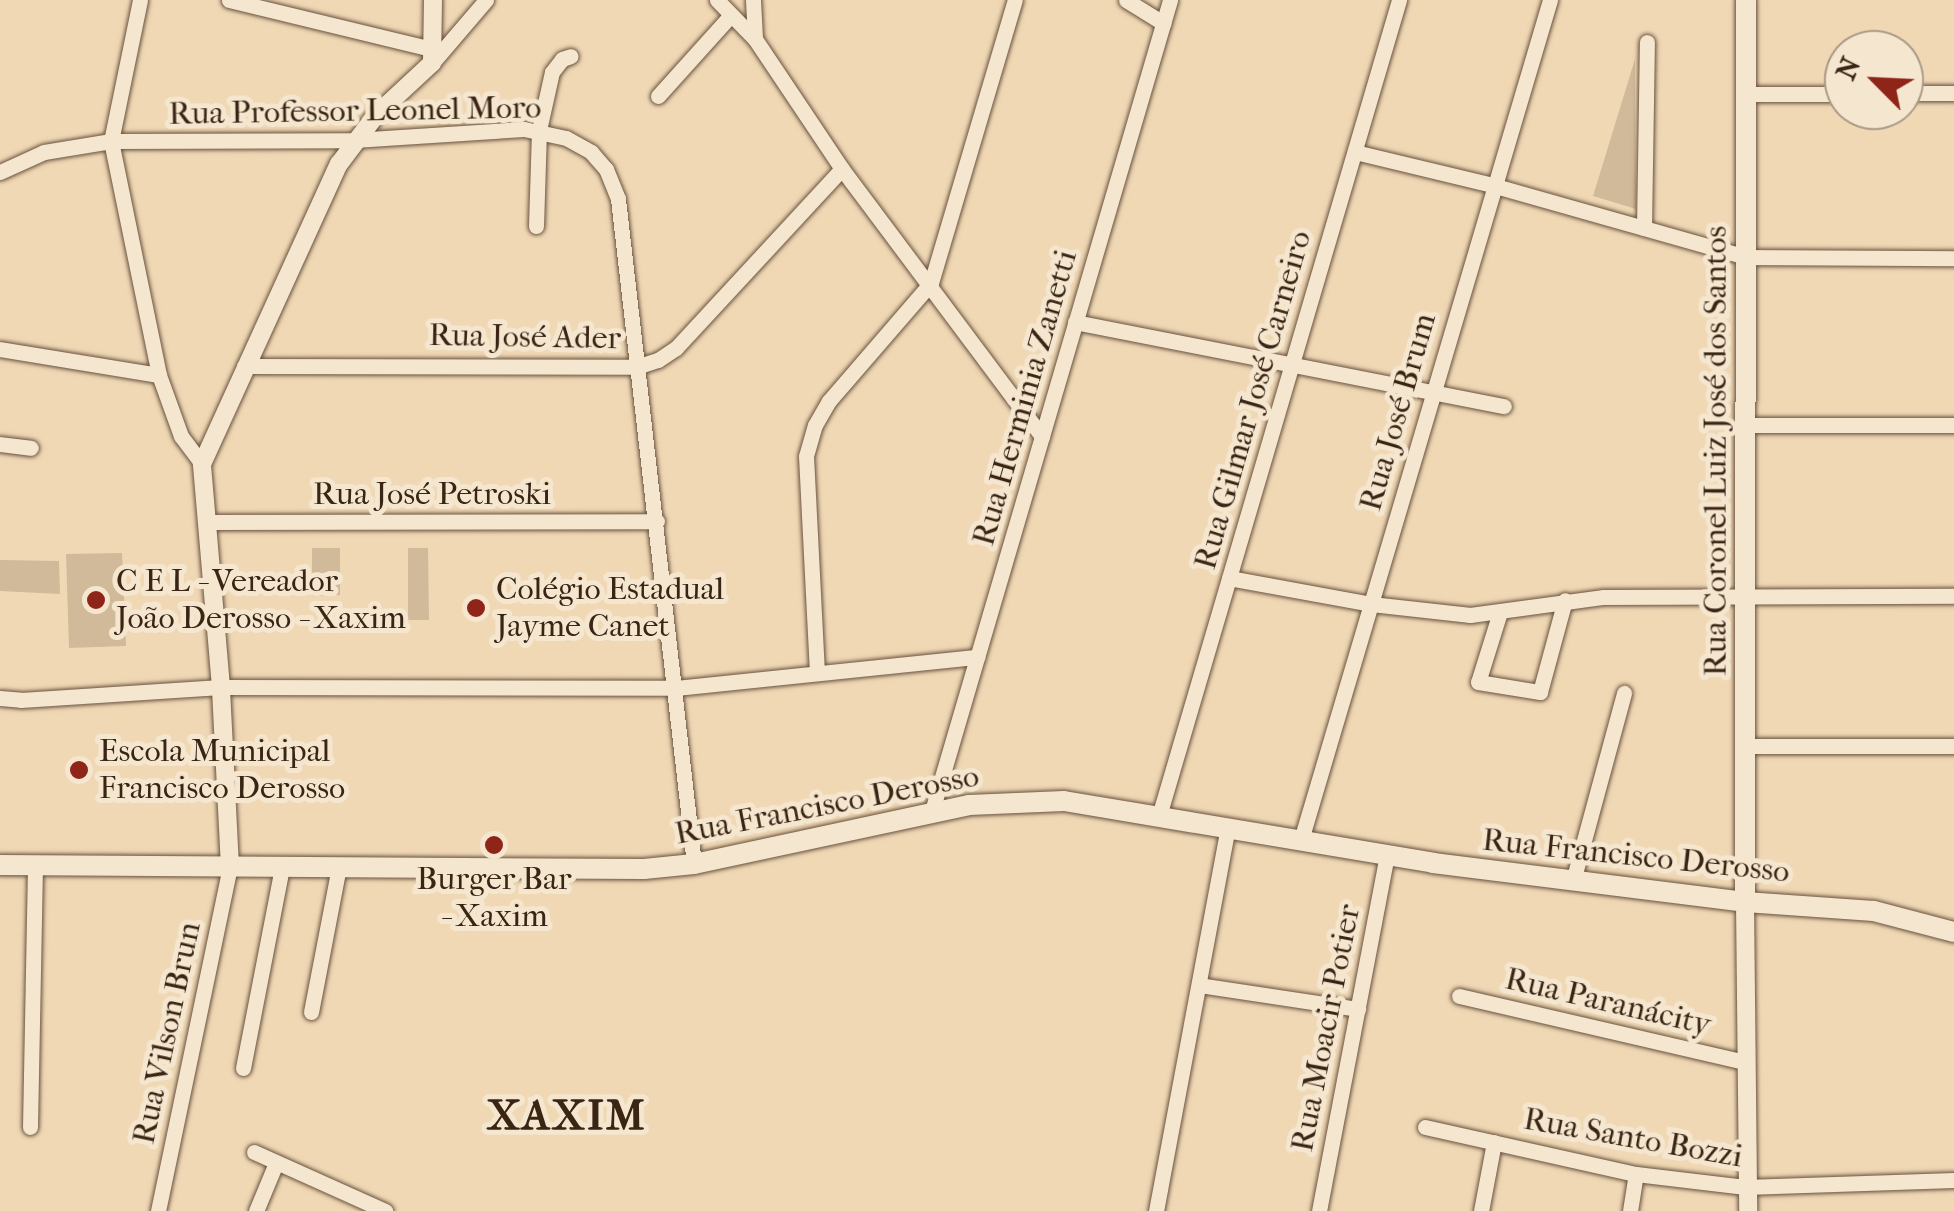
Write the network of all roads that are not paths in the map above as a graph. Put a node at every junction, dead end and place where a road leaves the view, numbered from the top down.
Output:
1 (140, 0) edge
2 (229, 0) edge
3 (433, 0) edge
4 (486, 0) edge
5 (717, 0) edge
6 (754, 0) edge
7 (1015, 0) edge
8 (1126, 0) edge
9 (1170, 0) edge
10 (1399, 0) edge
11 (1550, 0) edge
12 (1746, 0) edge
13 (731, 15) junction
14 (1163, 23) junction
15 (755, 39) junction
16 (1647, 42) dead end
17 (432, 56) junction
18 (571, 56) dead end
19 (1924, 93) edge
20 (1954, 93) edge
21 (1746, 94) junction
22 (1824, 94) edge
23 (658, 96) dead end
24 (539, 130) junction
25 (354, 140) junction
26 (111, 141) junction
27 (1354, 152) junction
28 (842, 169) junction
29 (0, 172) edge
30 (1492, 184) junction
31 (536, 226) dead end
32 (1644, 228) junction
33 (1746, 258) junction
34 (1954, 258) edge
35 (931, 283) junction
36 (1076, 322) junction
37 (0, 349) edge
38 (1292, 365) junction
39 (244, 366) junction
40 (636, 366) junction
41 (159, 375) junction
42 (1434, 391) junction
43 (1504, 406) dead end
44 (1746, 425) junction
45 (1954, 425) edge
46 (1042, 436) junction
47 (0, 444) edge
48 (31, 448) dead end
49 (202, 464) junction
50 (207, 522) junction
51 (657, 522) junction
52 (1229, 578) junction
53 (1746, 596) junction
54 (1954, 596) edge
55 (1565, 600) junction
56 (1370, 604) junction
57 (1500, 612) junction
58 (978, 657) junction
59 (816, 673) junction
60 (222, 686) junction
61 (676, 688) junction
62 (1624, 693) dead end
63 (0, 698) edge
64 (1746, 746) junction
65 (1954, 746) edge
66 (932, 811) junction
67 (1159, 816) junction
68 (1228, 828) junction
69 (1301, 840) junction
70 (1387, 856) junction
71 (694, 864) junction
72 (0, 866) edge
73 (35, 866) junction
74 (230, 866) junction
75 (282, 867) junction
76 (339, 867) junction
77 (1572, 881) junction
78 (1745, 902) junction
79 (1954, 932) edge
80 (1199, 985) junction
81 (1458, 996) dead end
82 (1358, 1009) junction
83 (311, 1012) dead end
84 (1745, 1062) junction
85 (243, 1068) dead end
86 (1425, 1126) dead end
87 (30, 1127) dead end
88 (1494, 1142) junction
89 (254, 1152) dead end
90 (276, 1164) junction
91 (1636, 1174) junction
92 (1954, 1180) edge
93 (1745, 1187) junction
94 (360, 1206) edge
95 (158, 1211) edge
96 (256, 1211) edge
97 (384, 1211) edge
98 (1156, 1211) edge
99 (1319, 1211) edge
100 (1481, 1211) edge
101 (1630, 1211) edge
102 (1748, 1211) edge

1 - 26 street
2 - 17 street
3 - 17 street
4 - 17 street
5 - 13 street
6 - 15 street
7 - 35 street
8 - 14 street
9 - 14 street, Rua Herminia Zanetti
10 - 27 street, Rua Gilmar José Carneiro
11 - 30 street, Rua José Brum
12 - 21 main road, Rua Coronel Luiz José dos Santos
13 - 15 street
13 - 23 street
14 - 36 street, Rua Herminia Zanetti
15 - 28 street
16 - 32 street
17 - 25 street
18 - 24 street
19 - 20 street
21 - 22 street
21 - 33 main road, Rua Coronel Luiz José dos Santos
24 - 25 street, Rua Professor Leonel Moro
24 - 31 street
24 - 40 street, Rua Professor Leonel Moro
25 - 26 street, Rua Professor Leonel Moro
25 - 39 street
26 - 29 street, Rua Professor Leonel Moro
26 - 41 street
27 - 30 street
27 - 38 street, Rua Gilmar José Carneiro
28 - 35 street
28 - 40 street, Rua José Ader
30 - 32 street
30 - 42 street, Rua José Brum
32 - 33 street
33 - 34 street
33 - 44 main road, Rua Coronel Luiz José dos Santos
35 - 46 street
35 - 59 street
36 - 38 street
36 - 46 street, Rua Herminia Zanetti
37 - 41 street
38 - 42 street
38 - 52 street, Rua Gilmar José Carneiro
39 - 40 street, Rua José Ader
39 - 49 street
40 - 51 street, Rua Professor Leonel Moro
41 - 49 street
42 - 43 street
42 - 56 street, Rua José Brum
44 - 45 street
44 - 53 main road, Rua Coronel Luiz José dos Santos
46 - 58 street, Rua Herminia Zanetti
47 - 48 street
49 - 50 street
50 - 51 street, Rua José Petroski
50 - 60 street
51 - 61 street, Rua Professor Leonel Moro
52 - 56 street
52 - 67 street, Rua Gilmar José Carneiro
53 - 54 street
53 - 55 street
53 - 64 main road, Rua Coronel Luiz José dos Santos
55 - 57 street
55 - 57 street
56 - 57 street
56 - 69 street, Rua José Brum
58 - 59 street
58 - 66 street, Rua Herminia Zanetti
59 - 61 street
60 - 61 street
60 - 63 street
60 - 74 street
61 - 71 street, Rua Professor Leonel Moro
62 - 77 street
64 - 65 street
64 - 78 main road, Rua Coronel Luiz José dos Santos
66 - 67 main road, Rua Francisco Derosso
66 - 71 main road, Rua Francisco Derosso
67 - 68 main road, Rua Francisco Derosso
68 - 69 main road, Rua Francisco Derosso
68 - 80 street
69 - 70 main road, Rua Francisco Derosso
70 - 77 main road, Rua Francisco Derosso
70 - 82 street, Rua Moacir Potier
71 - 76 main road, Rua Francisco Derosso
72 - 73 main road, Rua Francisco Derosso
73 - 74 main road, Rua Francisco Derosso
73 - 87 street
74 - 75 main road, Rua Francisco Derosso
74 - 95 street, Rua Vilson Brun
75 - 76 main road, Rua Francisco Derosso
75 - 85 street
76 - 83 street
77 - 78 main road, Rua Francisco Derosso
78 - 79 main road, Rua Francisco Derosso
78 - 84 street
80 - 82 street
80 - 98 street
81 - 84 street, Rua Paranácity
82 - 99 street, Rua Moacir Potier
84 - 93 street
86 - 88 street, Rua Santo Bozzi
88 - 91 street, Rua Santo Bozzi
88 - 100 street
89 - 90 street
90 - 94 street
90 - 96 street
91 - 93 street, Rua Santo Bozzi
91 - 101 street
92 - 93 street, Rua Santo Bozzi
93 - 102 street
94 - 97 street

